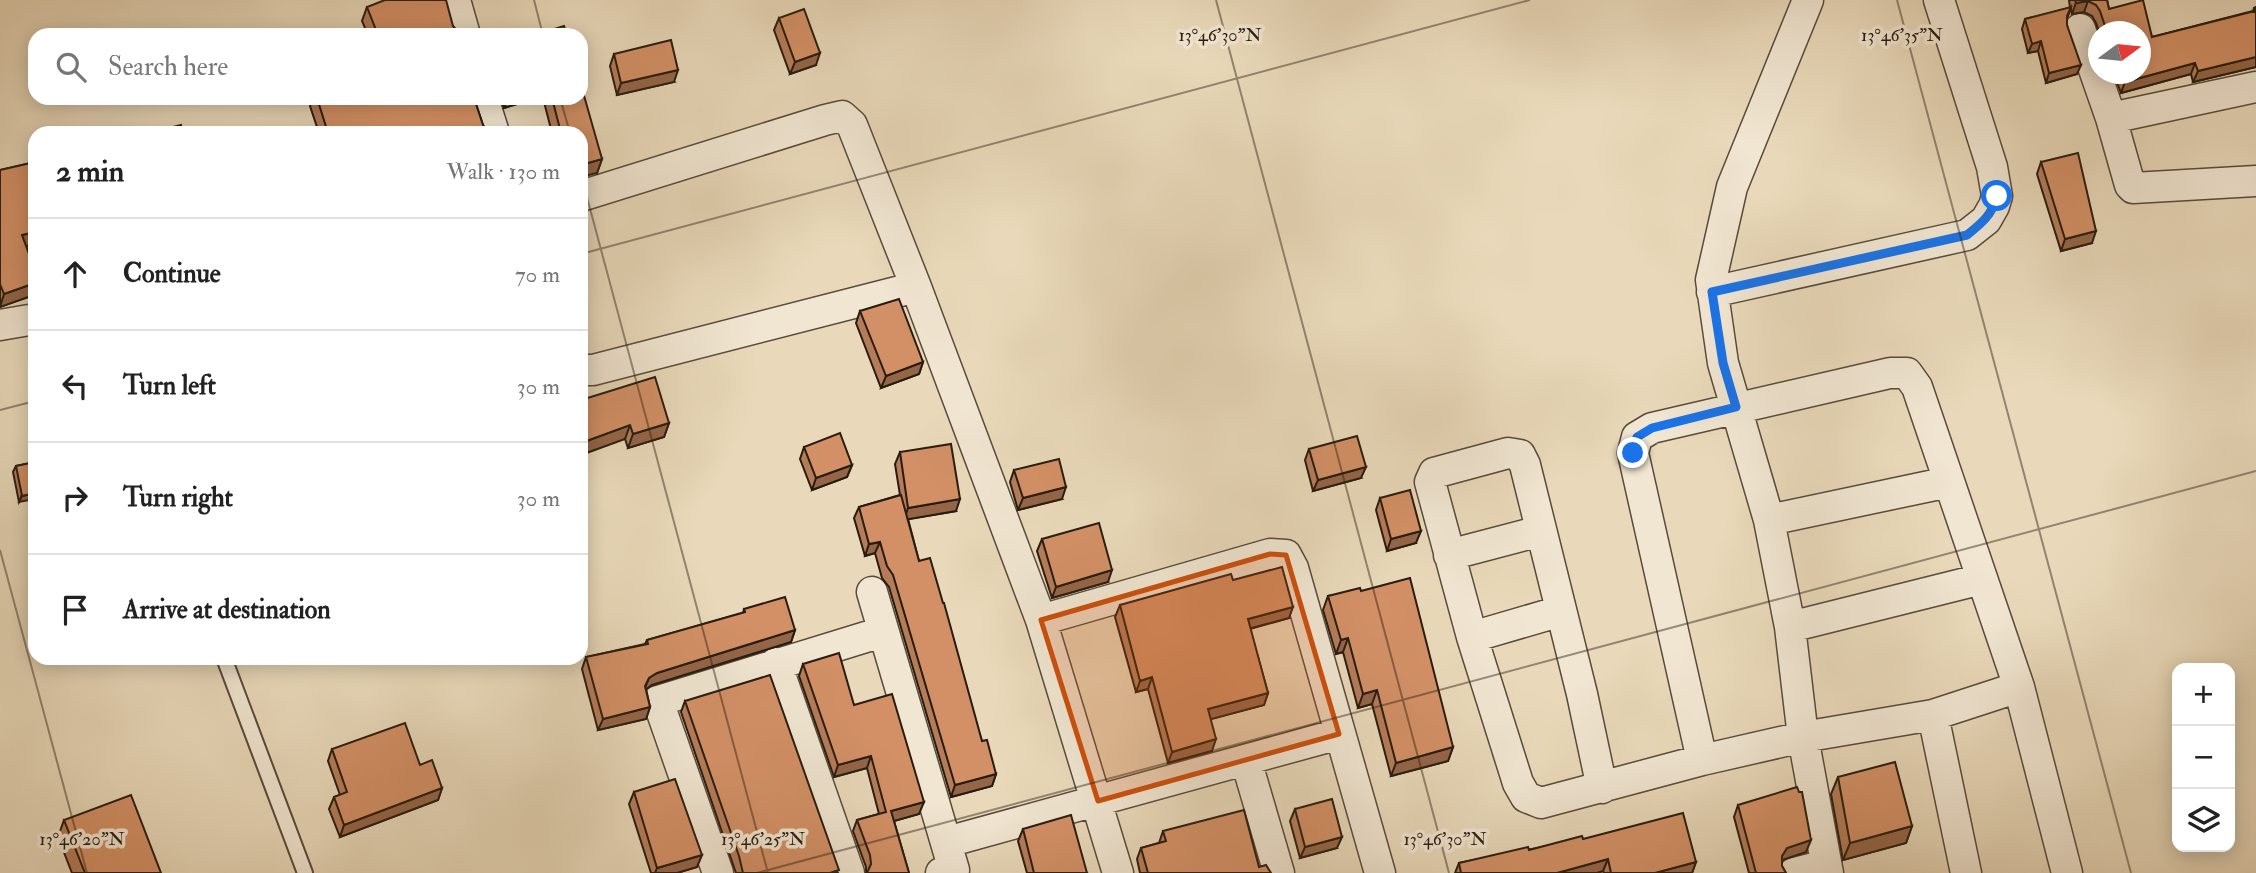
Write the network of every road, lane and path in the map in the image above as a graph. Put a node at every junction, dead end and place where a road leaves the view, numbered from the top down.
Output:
1 (455, 0) edge
2 (1808, 0) edge
3 (1939, 0) edge
4 (463, 28) edge
5 (2080, 29) dead end
6 (2256, 87) edge
7 (486, 105) edge
8 (2111, 118) junction
9 (492, 126) edge
10 (2256, 181) edge
11 (588, 194) edge
12 (916, 287) junction
13 (1712, 292) junction
14 (28, 320) edge
15 (0, 325) edge
16 (588, 370) edge
17 (1736, 407) junction
18 (1949, 482) junction
19 (1769, 520) junction
20 (1540, 531) junction
21 (1449, 555) junction
22 (1982, 579) junction
23 (872, 592) dead end
24 (1561, 611) junction
25 (1041, 620) junction
26 (1790, 627) junction
27 (882, 632) junction
28 (1472, 637) junction
29 (776, 663) junction
30 (227, 665) edge
31 (2019, 687) junction
32 (1933, 715) junction
33 (1339, 734) junction
34 (1802, 737) junction
35 (1247, 760) junction
36 (1702, 760) junction
37 (1602, 788) junction
38 (1098, 802) junction
39 (947, 842) junction
40 (1827, 869) edge
41 (305, 873) edge
42 (718, 873) edge
43 (849, 873) edge
44 (941, 873) edge
45 (1118, 873) edge
46 (1279, 873) edge
47 (1380, 873) edge
48 (1794, 873) edge
49 (1966, 873) edge
50 (2067, 873) edge

1 - 4 street
2 - 13 street
3 - 13 street
5 - 8 street
6 - 8 street
7 - 9 street
8 - 10 street
11 - 12 street
12 - 16 street
12 - 25 street
13 - 17 street
14 - 15 street
17 - 18 street
17 - 19 street
17 - 36 street
18 - 19 street
18 - 22 street
19 - 26 street
20 - 21 street
20 - 21 street
20 - 24 street
21 - 28 street
22 - 26 street
22 - 31 street
23 - 27 street
24 - 28 street
24 - 37 street
25 - 33 street
25 - 38 street
26 - 34 street
27 - 29 street
27 - 39 street
28 - 37 street
29 - 42 street
29 - 43 street
30 - 41 lane
31 - 32 street
31 - 50 street
32 - 34 street
32 - 49 street
33 - 35 street
33 - 47 street
34 - 36 street
34 - 40 street
35 - 38 street
35 - 46 street
36 - 37 street
38 - 39 street
38 - 45 street
39 - 44 street
40 - 48 street

